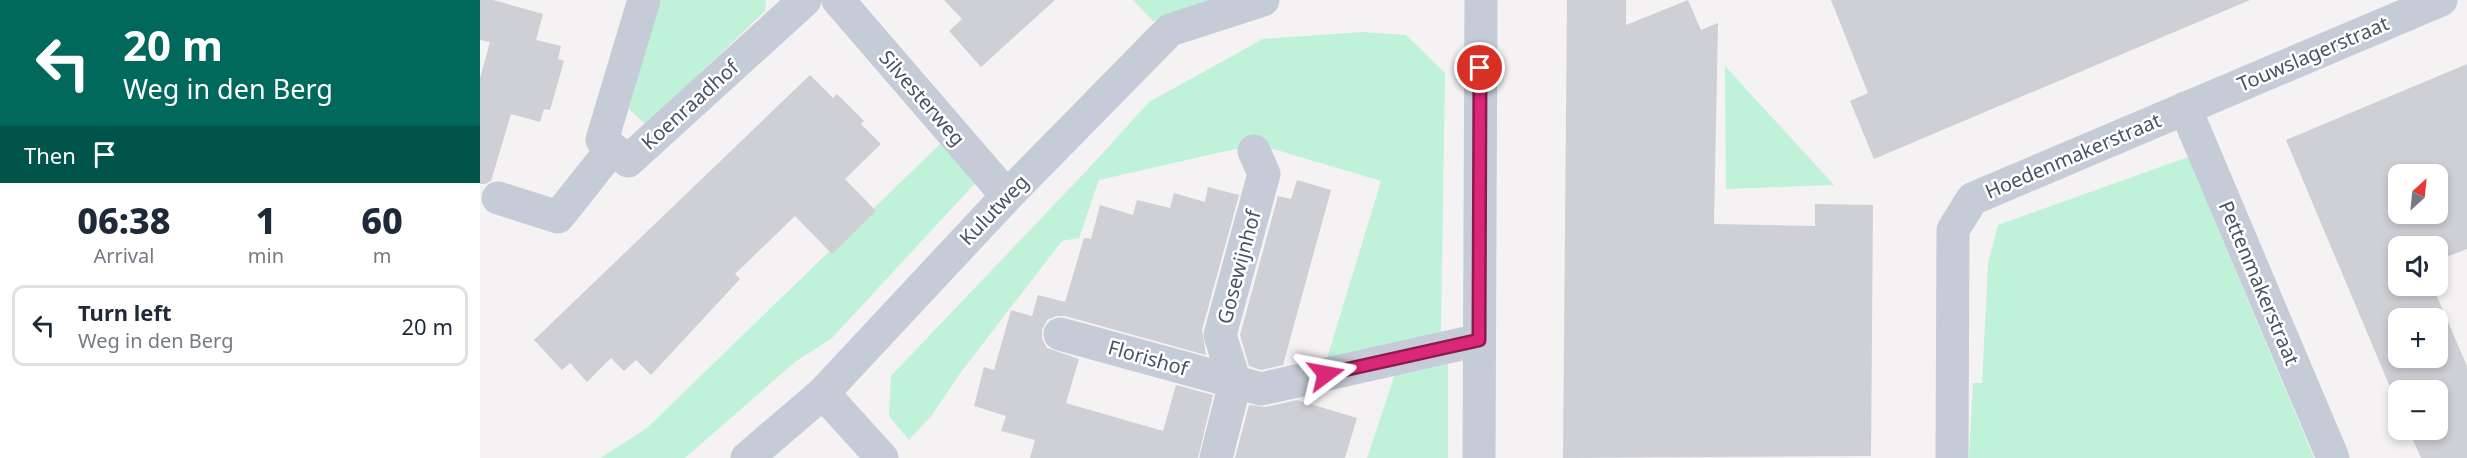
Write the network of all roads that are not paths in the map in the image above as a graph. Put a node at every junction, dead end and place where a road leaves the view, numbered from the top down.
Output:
1 (644, 0) edge
2 (805, 0) edge
3 (838, 0) edge
4 (1263, 0) edge
5 (1481, 0) edge
6 (2441, 0) edge
7 (2185, 108) junction
8 (612, 149) junction
9 (1254, 151) dead end
10 (1007, 196) junction
11 (498, 198) dead end
12 (1060, 334) dead end
13 (1479, 340) junction
14 (1235, 383) junction
15 (823, 393) junction
16 (747, 458) edge
17 (882, 458) edge
18 (1216, 458) edge
19 (1479, 458) edge
20 (1952, 458) edge
21 (2333, 458) edge

1 - 8 street, Koenraadhof
2 - 8 street, Koenraadhof
3 - 10 street, Silvesterweg
4 - 10 street, Kulutweg
5 - 13 street
6 - 7 street, Touwslagerstraat
7 - 20 street, Hoedenmakerstraat
7 - 21 street, Pettenmakerstraat
8 - 11 street
9 - 14 street, Gosewijnhof
10 - 15 street, Kulutweg
12 - 14 street, Florishof
13 - 14 street, Florishof
13 - 19 street
14 - 18 street
15 - 16 street, Kulutweg
15 - 17 street

